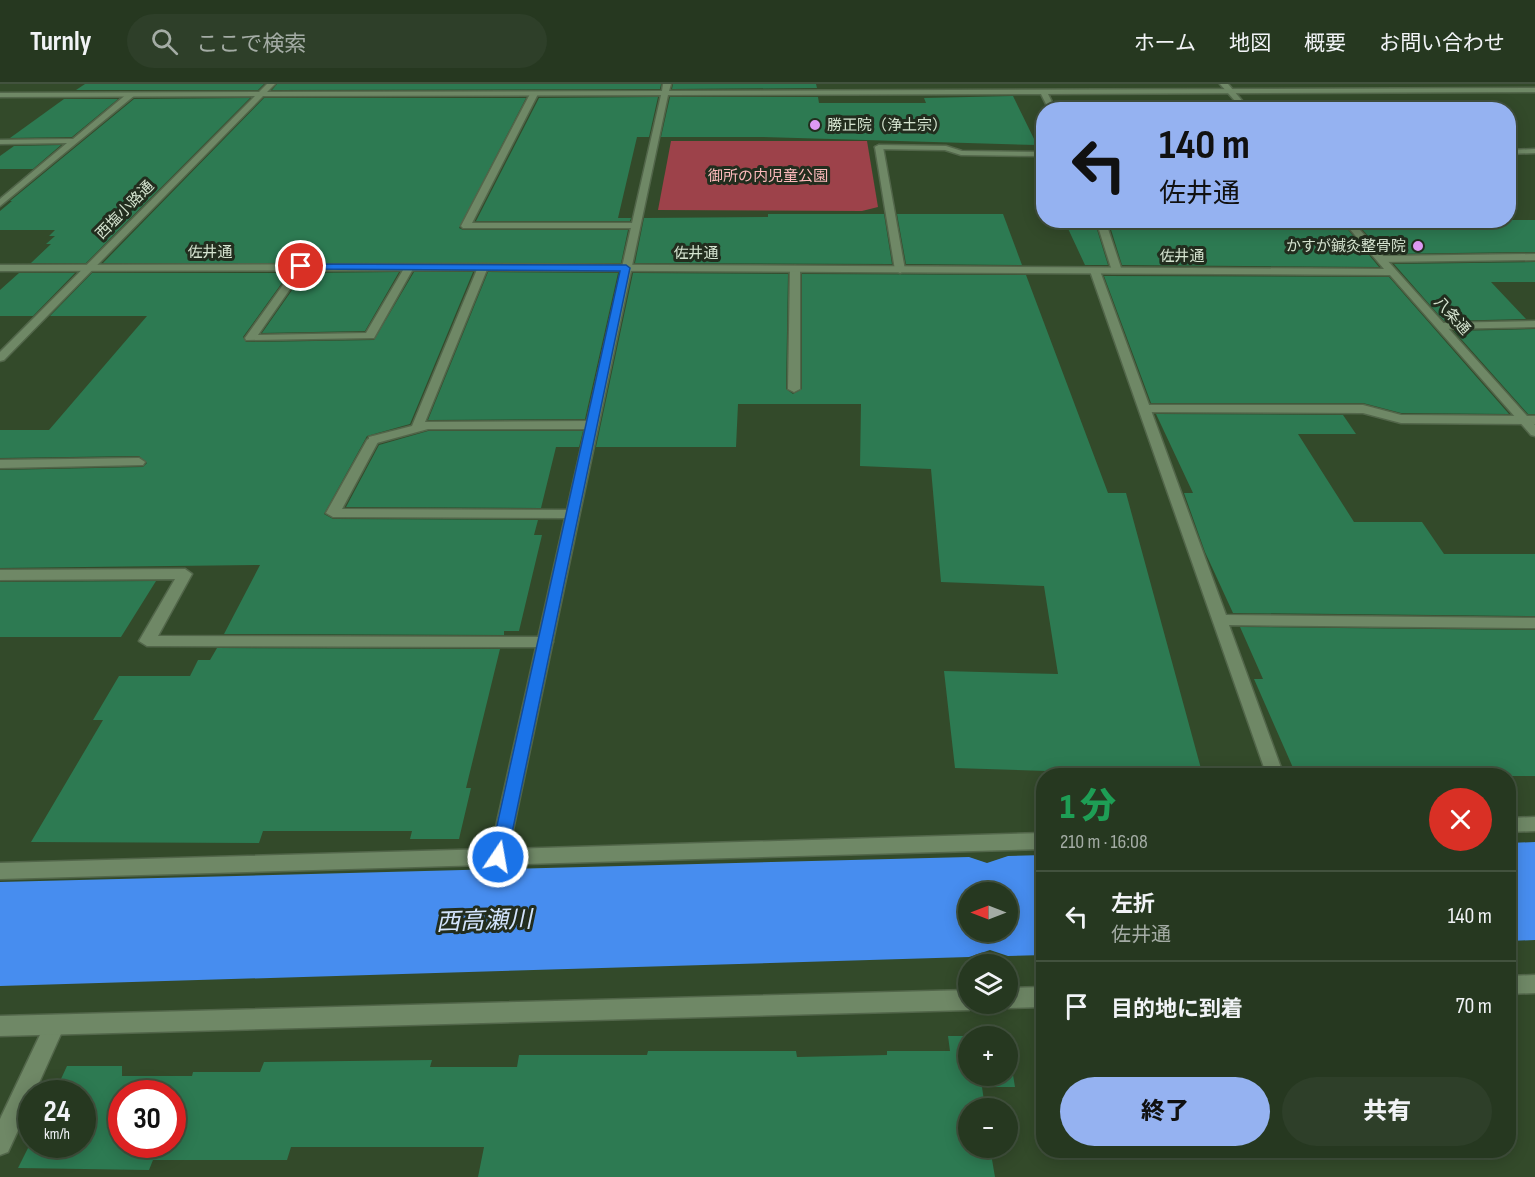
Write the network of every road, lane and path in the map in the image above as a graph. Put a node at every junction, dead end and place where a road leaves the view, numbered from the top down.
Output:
1 (270, 84) edge
2 (667, 84) edge
3 (1066, 84) edge
4 (1224, 84) edge
5 (1535, 90) edge
6 (1044, 93) junction
7 (1071, 93) junction
8 (1232, 93) junction
9 (534, 94) junction
10 (665, 94) junction
11 (0, 95) edge
12 (131, 95) junction
13 (260, 95) junction
14 (1049, 102) edge
15 (1240, 102) edge
16 (75, 141) junction
17 (0, 142) edge
18 (1535, 151) edge
19 (1516, 152) edge
20 (1036, 154) edge
21 (0, 188) edge
22 (19, 188) junction
23 (0, 203) edge
24 (635, 226) junction
25 (1103, 228) edge
26 (1353, 228) edge
27 (1535, 257) edge
28 (1381, 259) junction
29 (301, 266) junction
30 (409, 267) junction
31 (483, 267) junction
32 (0, 268) edge
33 (89, 268) junction
34 (626, 268) junction
35 (795, 269) junction
36 (900, 270) junction
37 (1095, 270) junction
38 (1117, 270) junction
39 (1392, 272) junction
40 (1535, 324) edge
41 (1441, 326) junction
42 (0, 358) edge
43 (794, 389) dead end
44 (1145, 410) junction
45 (1529, 420) edge
46 (592, 425) junction
47 (417, 428) junction
48 (1535, 432) edge
49 (139, 462) dead end
50 (0, 464) edge
51 (572, 514) junction
52 (0, 574) edge
53 (1220, 620) junction
54 (1535, 623) edge
55 (545, 642) junction
56 (1273, 768) edge
57 (1535, 824) edge
58 (1516, 825) edge
59 (1036, 841) edge
60 (498, 857) junction
61 (0, 871) edge
62 (1535, 984) edge
63 (1516, 985) edge
64 (1018, 998) edge
65 (1036, 998) edge
66 (958, 1000) edge
67 (55, 1025) junction
68 (0, 1026) edge
69 (0, 1144) edge

1 - 13 street, 西塩小路通
2 - 10 street
3 - 7 street
4 - 8 street
5 - 8 street
6 - 7 street
6 - 10 street
6 - 14 street
7 - 8 street
8 - 15 street
9 - 10 street
9 - 13 street
9 - 24 street
10 - 24 street
11 - 12 street
12 - 13 street
12 - 16 street
13 - 33 street, 西塩小路通
16 - 17 street
16 - 22 street
18 - 19 street
20 - 36 street
21 - 22 street
22 - 23 street
24 - 34 street
25 - 38 street
26 - 28 street, 八条通
27 - 28 street
28 - 39 street, 八条通
29 - 30 street, 佐井通
29 - 30 street
29 - 33 street, 佐井通
30 - 31 street, 佐井通
31 - 34 street, 佐井通
31 - 47 street
32 - 33 street, 佐井通
33 - 42 street, 西塩小路通
34 - 35 street, 佐井通
34 - 46 street
35 - 36 street, 佐井通
35 - 43 street
36 - 37 street, 佐井通
37 - 38 street, 佐井通
37 - 44 street
38 - 39 street, 佐井通
39 - 41 street, 八条通
40 - 41 street
41 - 45 street, 八条通
44 - 45 street
44 - 53 street
45 - 48 street, 八条通
46 - 47 street
46 - 51 street
47 - 51 street
49 - 50 street
51 - 55 street
52 - 55 street
53 - 54 street
53 - 56 street
55 - 60 street
57 - 58 street
59 - 60 street
60 - 61 street
62 - 63 street
64 - 65 street
66 - 67 street
67 - 68 street
67 - 69 street

